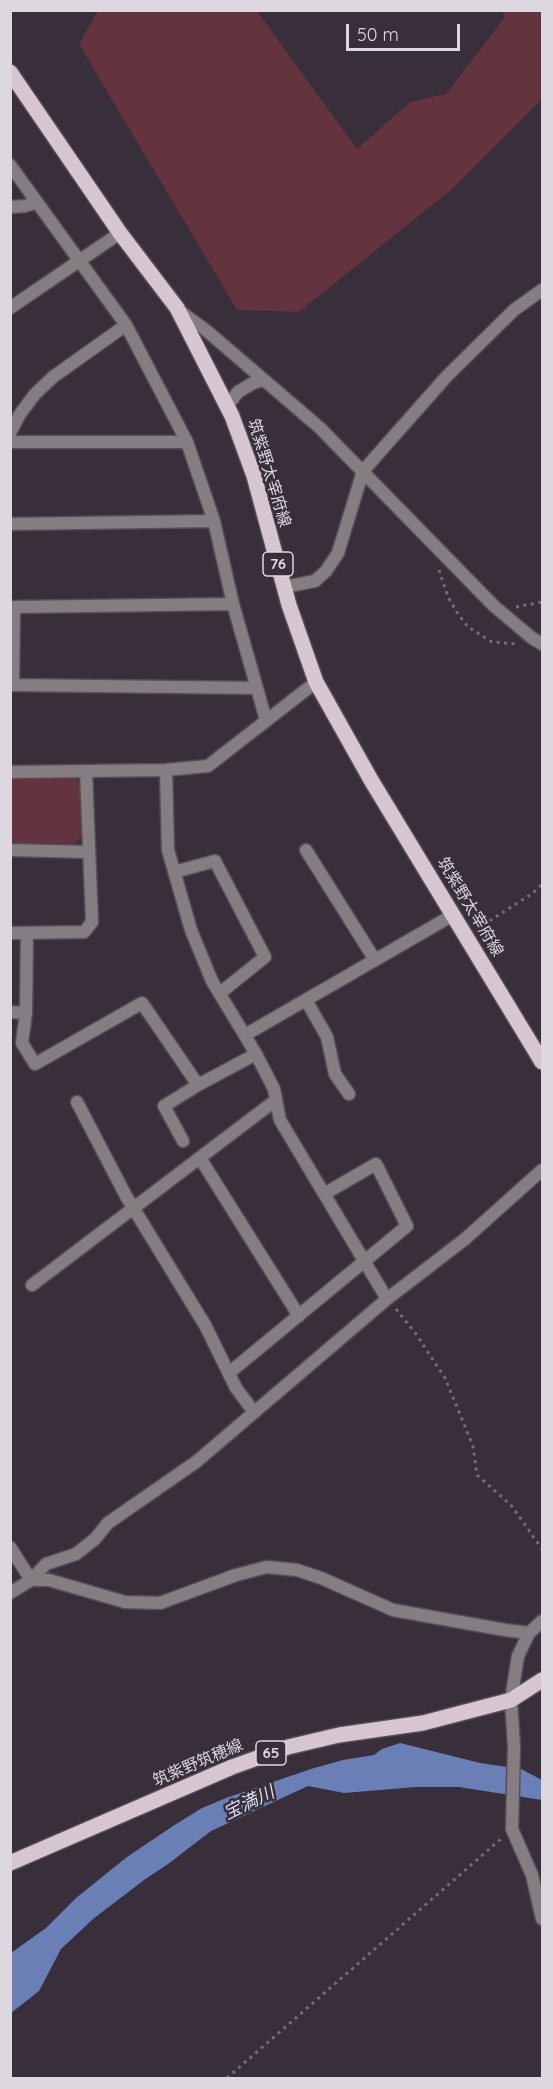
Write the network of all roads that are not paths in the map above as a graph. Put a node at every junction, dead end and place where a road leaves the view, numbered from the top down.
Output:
1 (10, 72) edge
2 (10, 165) edge
3 (37, 202) junction
4 (10, 207) edge
5 (120, 233) junction
6 (79, 260) junction
7 (543, 290) edge
8 (10, 308) edge
9 (177, 308) junction
10 (126, 324) junction
11 (263, 380) junction
12 (227, 406) junction
13 (10, 433) edge
14 (10, 442) edge
15 (187, 442) junction
16 (363, 471) junction
17 (214, 521) junction
18 (10, 524) edge
19 (284, 586) junction
20 (233, 604) junction
21 (539, 642) edge
22 (316, 682) junction
23 (256, 688) junction
24 (266, 720) junction
25 (166, 770) junction
26 (86, 771) junction
27 (10, 772) edge
28 (10, 850) edge
29 (306, 850) dead end
30 (89, 852) junction
31 (174, 872) junction
32 (453, 915) junction
33 (10, 933) edge
34 (27, 933) junction
35 (375, 960) junction
36 (220, 993) junction
37 (306, 1000) junction
38 (10, 1012) edge
39 (26, 1013) junction
40 (245, 1035) junction
41 (256, 1054) junction
42 (543, 1062) edge
43 (198, 1085) junction
44 (349, 1094) dead end
45 (276, 1100) junction
46 (77, 1102) dead end
47 (183, 1141) dead end
48 (200, 1158) junction
49 (543, 1170) edge
50 (324, 1194) junction
51 (134, 1208) junction
52 (364, 1260) junction
53 (32, 1285) dead end
54 (387, 1299) junction
55 (299, 1316) junction
56 (229, 1373) junction
57 (255, 1412) junction
58 (10, 1546) edge
59 (31, 1580) junction
60 (10, 1593) edge
61 (543, 1621) edge
62 (529, 1633) junction
63 (543, 1680) edge
64 (511, 1700) junction
65 (10, 1863) edge
66 (543, 1919) edge

1 - 5 main road, 筑紫野太宰府線 / 76
2 - 3 street
3 - 4 street
3 - 6 street
5 - 6 street
5 - 9 main road, 筑紫野太宰府線 / 76
6 - 8 street
6 - 10 street
7 - 16 street
9 - 11 street
9 - 12 main road, 筑紫野太宰府線 / 76
10 - 13 street
10 - 15 street
11 - 12 street
11 - 16 street
12 - 19 main road, 筑紫野太宰府線 / 76
14 - 15 street
15 - 17 street
16 - 19 street
16 - 21 street
17 - 18 street
17 - 20 street
19 - 22 main road, 筑紫野太宰府線 / 76
20 - 23 street
20 - 23 street
22 - 24 street
22 - 32 main road, 筑紫野太宰府線 / 76
23 - 24 street
24 - 25 street
25 - 26 street
25 - 31 street
26 - 27 street
26 - 30 street
28 - 30 street
29 - 35 street
30 - 34 street
31 - 36 street
31 - 36 street
32 - 35 street
32 - 42 main road, 筑紫野太宰府線 / 76
33 - 34 street
34 - 39 street
35 - 37 street
36 - 40 street
37 - 40 street
37 - 44 street
38 - 39 street
39 - 43 street
40 - 41 street
41 - 43 street
41 - 45 street
43 - 47 street
45 - 48 street
45 - 50 street
46 - 51 street
48 - 51 street
48 - 55 street
49 - 54 street
50 - 52 street
50 - 52 street
51 - 53 street
51 - 56 street
52 - 54 street
52 - 55 street
54 - 57 street
55 - 56 street
56 - 57 street
57 - 59 street
58 - 59 street
59 - 60 street
59 - 62 street
61 - 62 street
62 - 64 street
63 - 64 main road, 筑紫野筑穂線 / 65
64 - 65 main road, 筑紫野筑穂線 / 65
64 - 66 street

